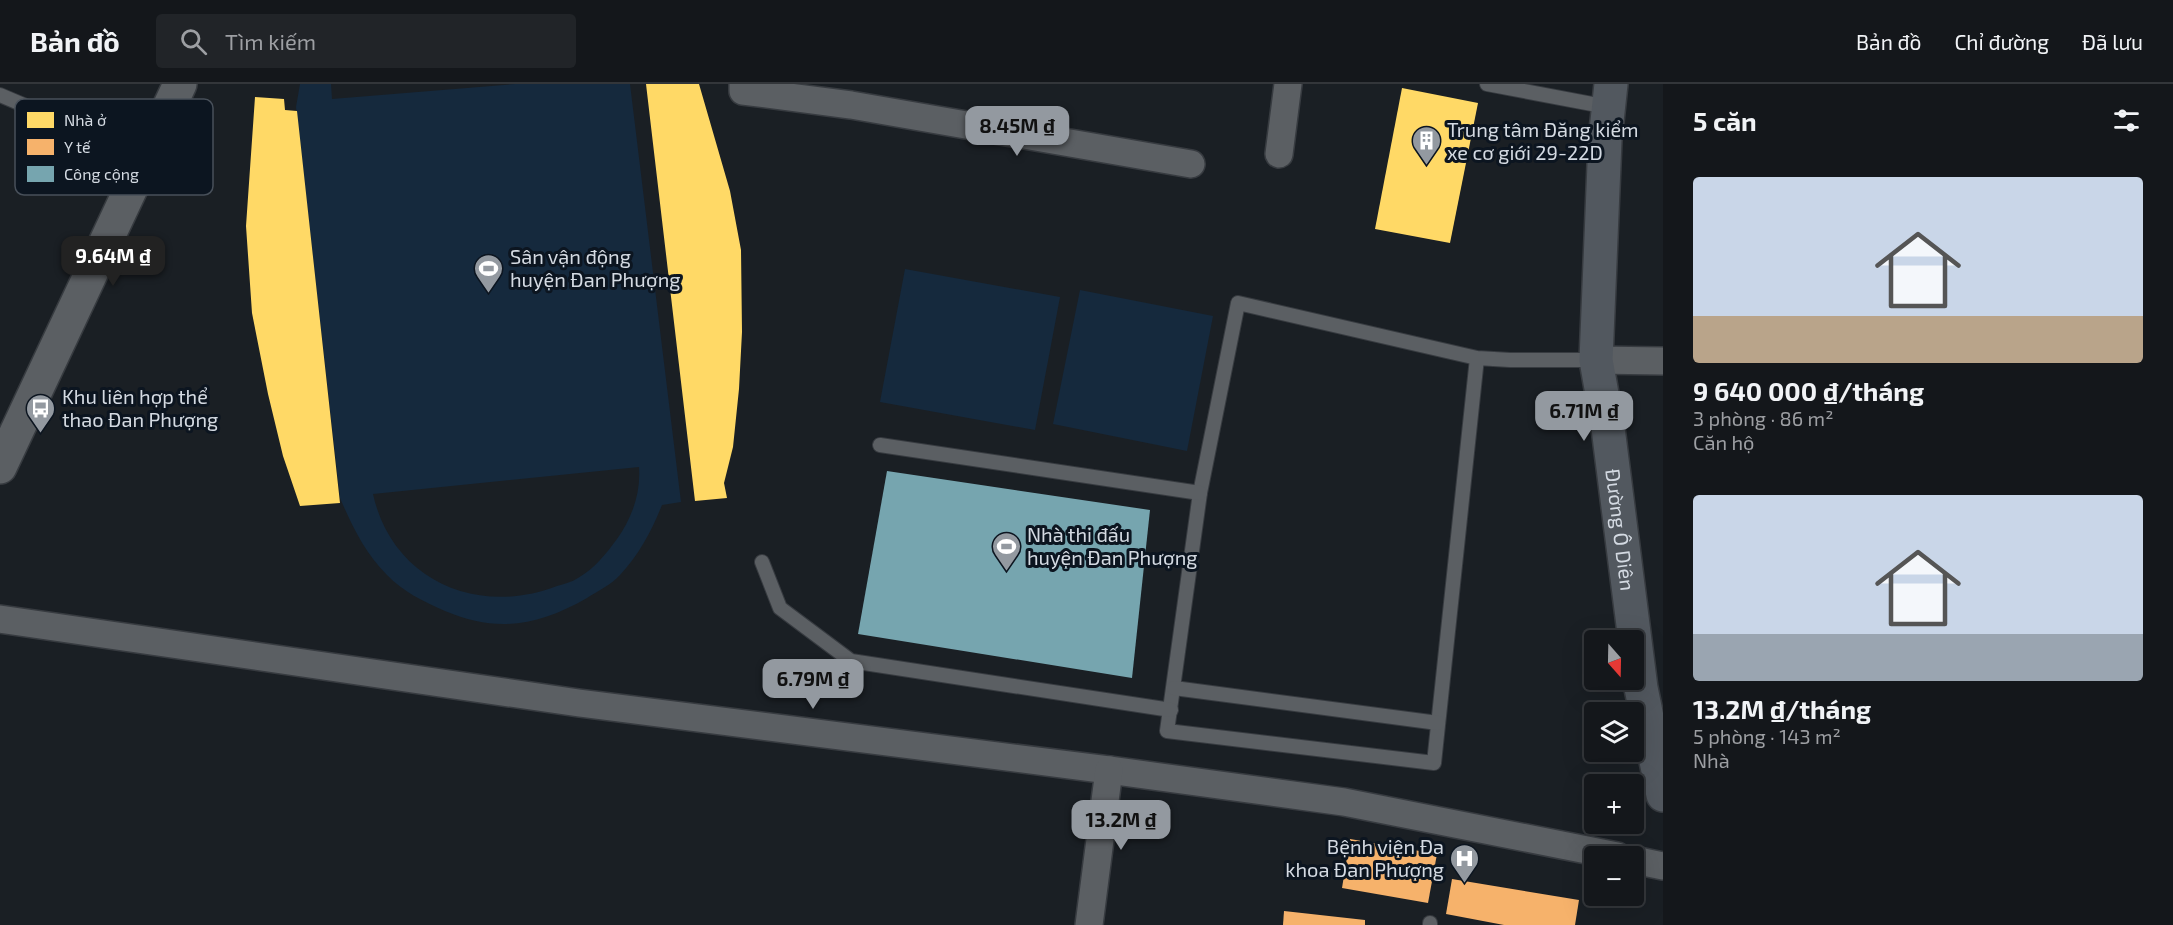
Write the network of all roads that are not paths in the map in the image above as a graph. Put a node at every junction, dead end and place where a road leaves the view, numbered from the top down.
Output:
1 (180, 84) edge
2 (743, 84) edge
3 (1288, 84) edge
4 (1487, 84) edge
5 (0, 95) edge
6 (1610, 95) edge
7 (173, 99) edge
8 (15, 101) edge
9 (1279, 154) dead end
10 (1191, 164) dead end
11 (128, 195) edge
12 (1477, 358) junction
13 (1596, 360) junction
14 (1663, 361) edge
15 (880, 445) dead end
16 (0, 467) edge
17 (1200, 493) junction
18 (762, 562) dead end
19 (0, 619) edge
20 (1650, 655) edge
21 (1174, 688) junction
22 (1171, 710) junction
23 (1438, 723) junction
24 (1109, 770) junction
25 (1663, 795) edge
26 (1584, 849) edge
27 (1644, 862) edge
28 (1663, 866) edge
29 (1089, 925) edge

1 - 7 street
2 - 10 street
3 - 9 street
4 - 6 lane
5 - 8 lane
6 - 13 main road, Đường Ô Diên
11 - 16 street
12 - 13 lane
12 - 17 lane
12 - 23 lane
13 - 14 street
13 - 20 main road, Đường Ô Diên
15 - 17 lane
17 - 21 lane
18 - 22 lane
19 - 24 street
20 - 25 main road, Đường Ô Diên
21 - 22 lane
21 - 23 lane
22 - 23 lane
24 - 26 street
24 - 29 street
27 - 28 street

